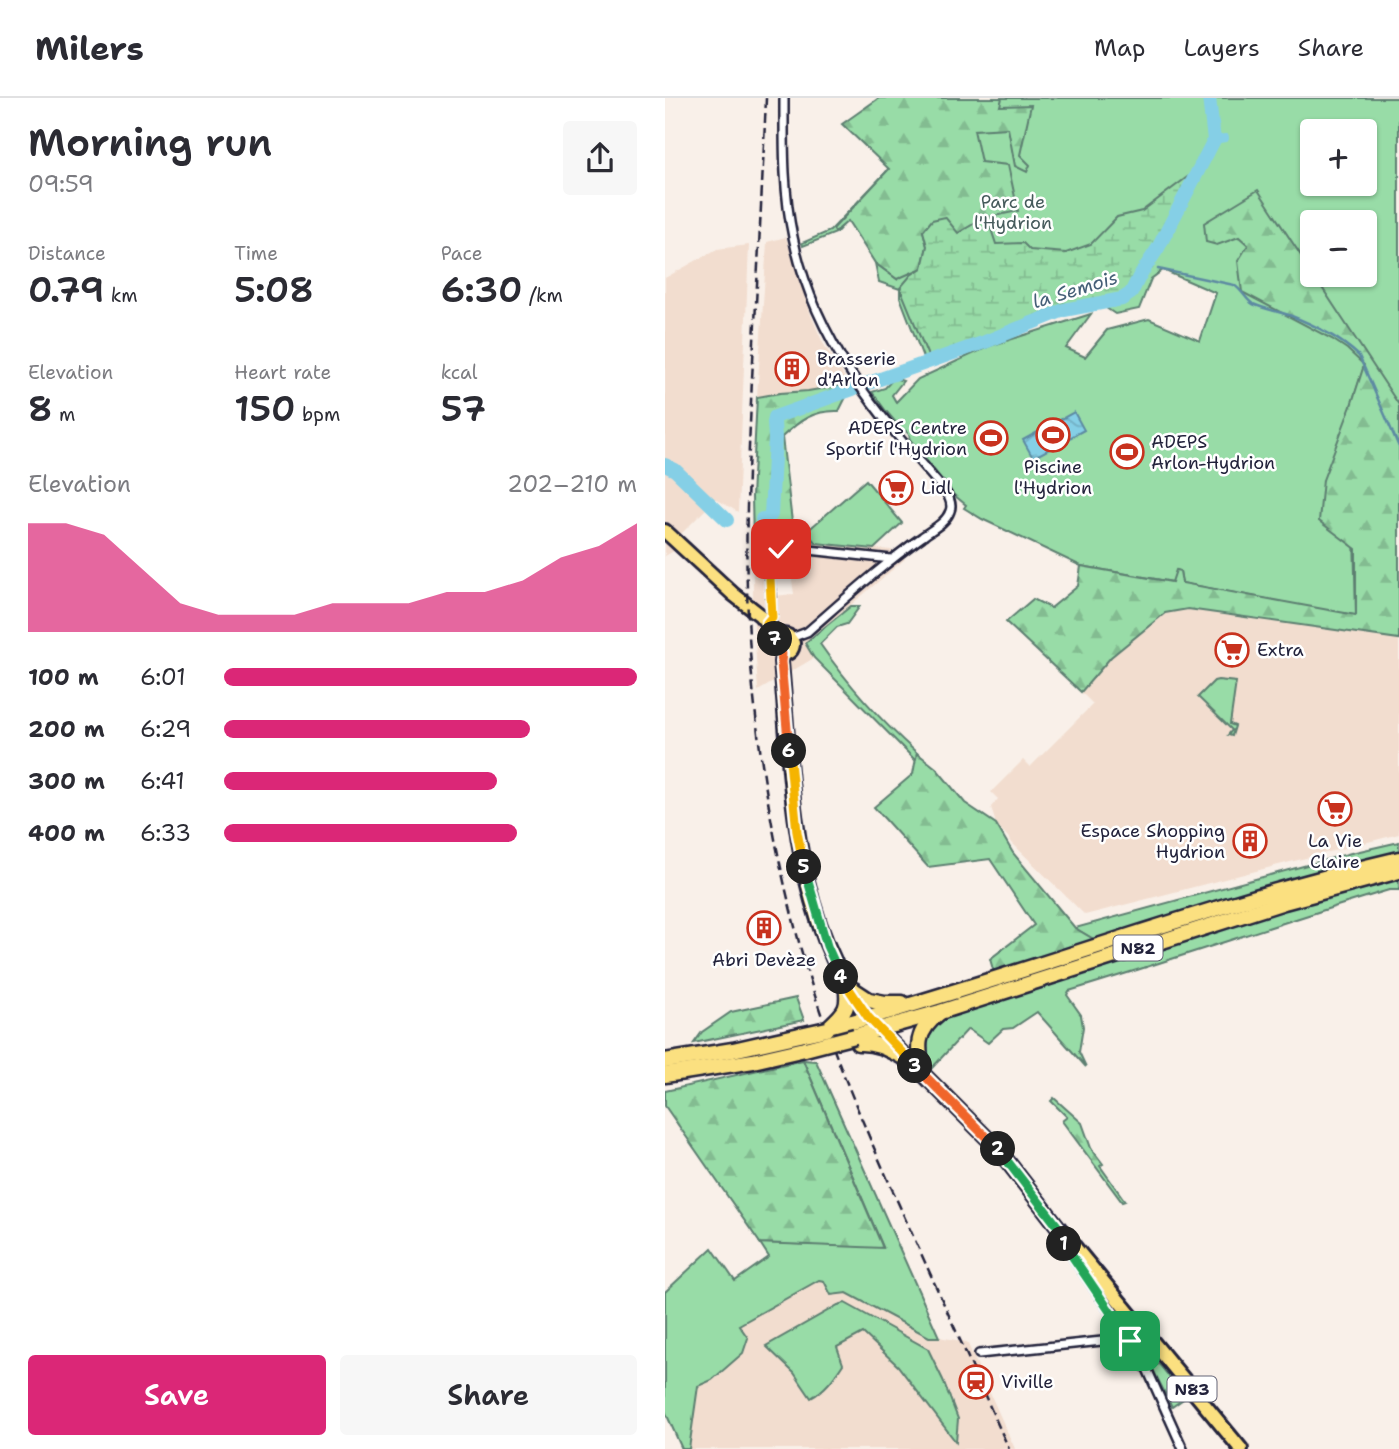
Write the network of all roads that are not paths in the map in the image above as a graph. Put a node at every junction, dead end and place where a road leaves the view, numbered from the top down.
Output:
1 (784, 98) edge
2 (665, 531) edge
3 (891, 559) junction
4 (767, 623) junction
5 (784, 637) junction
6 (1399, 859) edge
7 (1399, 871) edge
8 (846, 985) junction
9 (910, 1006) junction
10 (940, 1012) junction
11 (868, 1017) junction
12 (852, 1028) junction
13 (879, 1030) junction
14 (828, 1036) junction
15 (803, 1042) junction
16 (909, 1060) junction
17 (665, 1061) edge
18 (923, 1074) junction
19 (665, 1075) edge
20 (1059, 1228) junction
21 (1139, 1325) junction
22 (1127, 1337) junction
23 (979, 1354) dead end
24 (1183, 1449) edge
25 (1241, 1449) edge

1 - 3 street
2 - 4 main road, N83
3 - 4 street
3 - 5 street
4 - 5 main road, N83
5 - 8 main road, N83
6 - 9 highway, N82
7 - 10 highway, N82
8 - 9 highway
8 - 11 main road, N83
8 - 12 highway
9 - 11 highway, N82
10 - 13 highway, N82
10 - 18 highway
11 - 12 highway, N82
11 - 13 main road, N83
12 - 13 highway, N82
12 - 14 highway, bridge
12 - 14 highway, N82
12 - 16 highway
13 - 16 main road, N83
14 - 15 highway, N82, bridge
15 - 17 highway, N82
15 - 19 highway, N82
16 - 18 main road, N83
18 - 20 main road, N83
20 - 21 main road, N83
20 - 22 street
21 - 22 street
21 - 22 street
21 - 25 main road, N83
22 - 23 street
22 - 24 street

